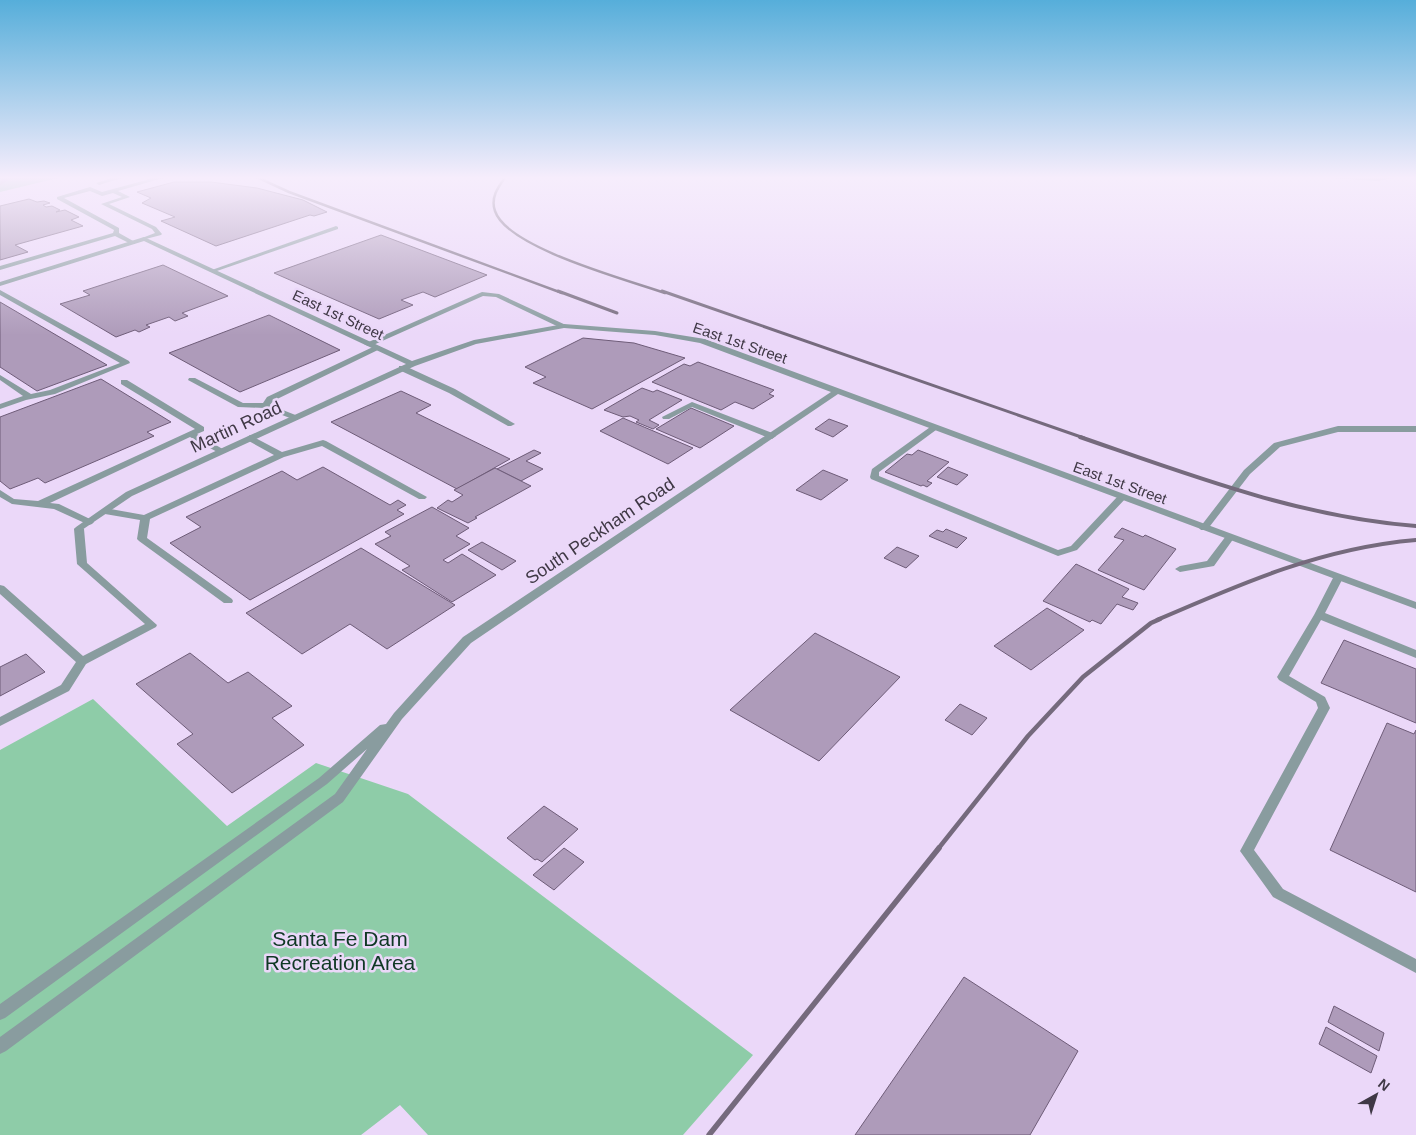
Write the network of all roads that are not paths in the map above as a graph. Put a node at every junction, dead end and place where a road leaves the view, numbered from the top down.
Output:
1 (117, 229) edge
2 (155, 229) edge
3 (333, 229) edge
4 (116, 234) junction
5 (144, 239) junction
6 (133, 242) junction
7 (0, 268) edge
8 (212, 271) junction
9 (0, 284) edge
10 (0, 292) edge
11 (564, 326) junction
12 (368, 344) junction
13 (378, 348) junction
14 (412, 364) junction
15 (402, 368) junction
16 (0, 377) edge
17 (192, 380) dead end
18 (124, 382) dead end
19 (836, 392) junction
20 (30, 397) junction
21 (264, 406) junction
22 (0, 407) edge
23 (666, 417) dead end
24 (295, 418) junction
25 (512, 424) dead end
26 (933, 428) junction
27 (1416, 429) edge
28 (191, 434) junction
29 (772, 436) junction
30 (250, 438) junction
31 (222, 451) junction
32 (281, 455) junction
33 (0, 493) edge
34 (422, 497) dead end
35 (1121, 498) junction
36 (40, 504) junction
37 (105, 511) junction
38 (145, 518) junction
39 (89, 522) junction
40 (1204, 528) junction
41 (1229, 538) junction
42 (1180, 569) dead end
43 (1338, 578) junction
44 (0, 588) edge
45 (228, 601) dead end
46 (1416, 606) edge
47 (1319, 614) junction
48 (1416, 654) edge
49 (82, 661) junction
50 (398, 716) junction
51 (0, 722) edge
52 (1416, 966) edge
53 (0, 1013) edge
54 (0, 1046) edge

1 - 4 street
2 - 5 street
3 - 8 street
4 - 6 street
4 - 7 street
5 - 6 street
5 - 8 street, East 1st Street
6 - 9 street
8 - 12 street, East 1st Street
10 - 20 street
11 - 12 street
11 - 14 street, East 1st Street
11 - 19 street, East 1st Street
12 - 13 street, East 1st Street
13 - 14 street, East 1st Street
13 - 21 street
14 - 15 street, Martin Road
15 - 24 street, Martin Road
15 - 25 street
16 - 20 street
17 - 21 street
18 - 28 street
19 - 26 street, East 1st Street
19 - 29 street, South Peckham Road
20 - 22 street
21 - 24 street
23 - 29 street
24 - 30 street, Martin Road
26 - 35 street, East 1st Street
26 - 35 street
27 - 40 street
28 - 31 street
28 - 36 street
29 - 50 street, South Peckham Road
30 - 31 street, Martin Road
30 - 32 street
31 - 37 street, Martin Road
32 - 34 street
32 - 38 street
33 - 36 street
35 - 40 street, East 1st Street
36 - 39 street
37 - 38 street
37 - 39 street, Martin Road
38 - 45 street
39 - 49 street, Martin Road
40 - 41 street, East 1st Street
41 - 42 street
41 - 43 street, East 1st Street
43 - 46 street, East 1st Street
43 - 47 street
44 - 49 street
47 - 48 street
47 - 52 street
49 - 51 street
50 - 53 street
50 - 54 street

